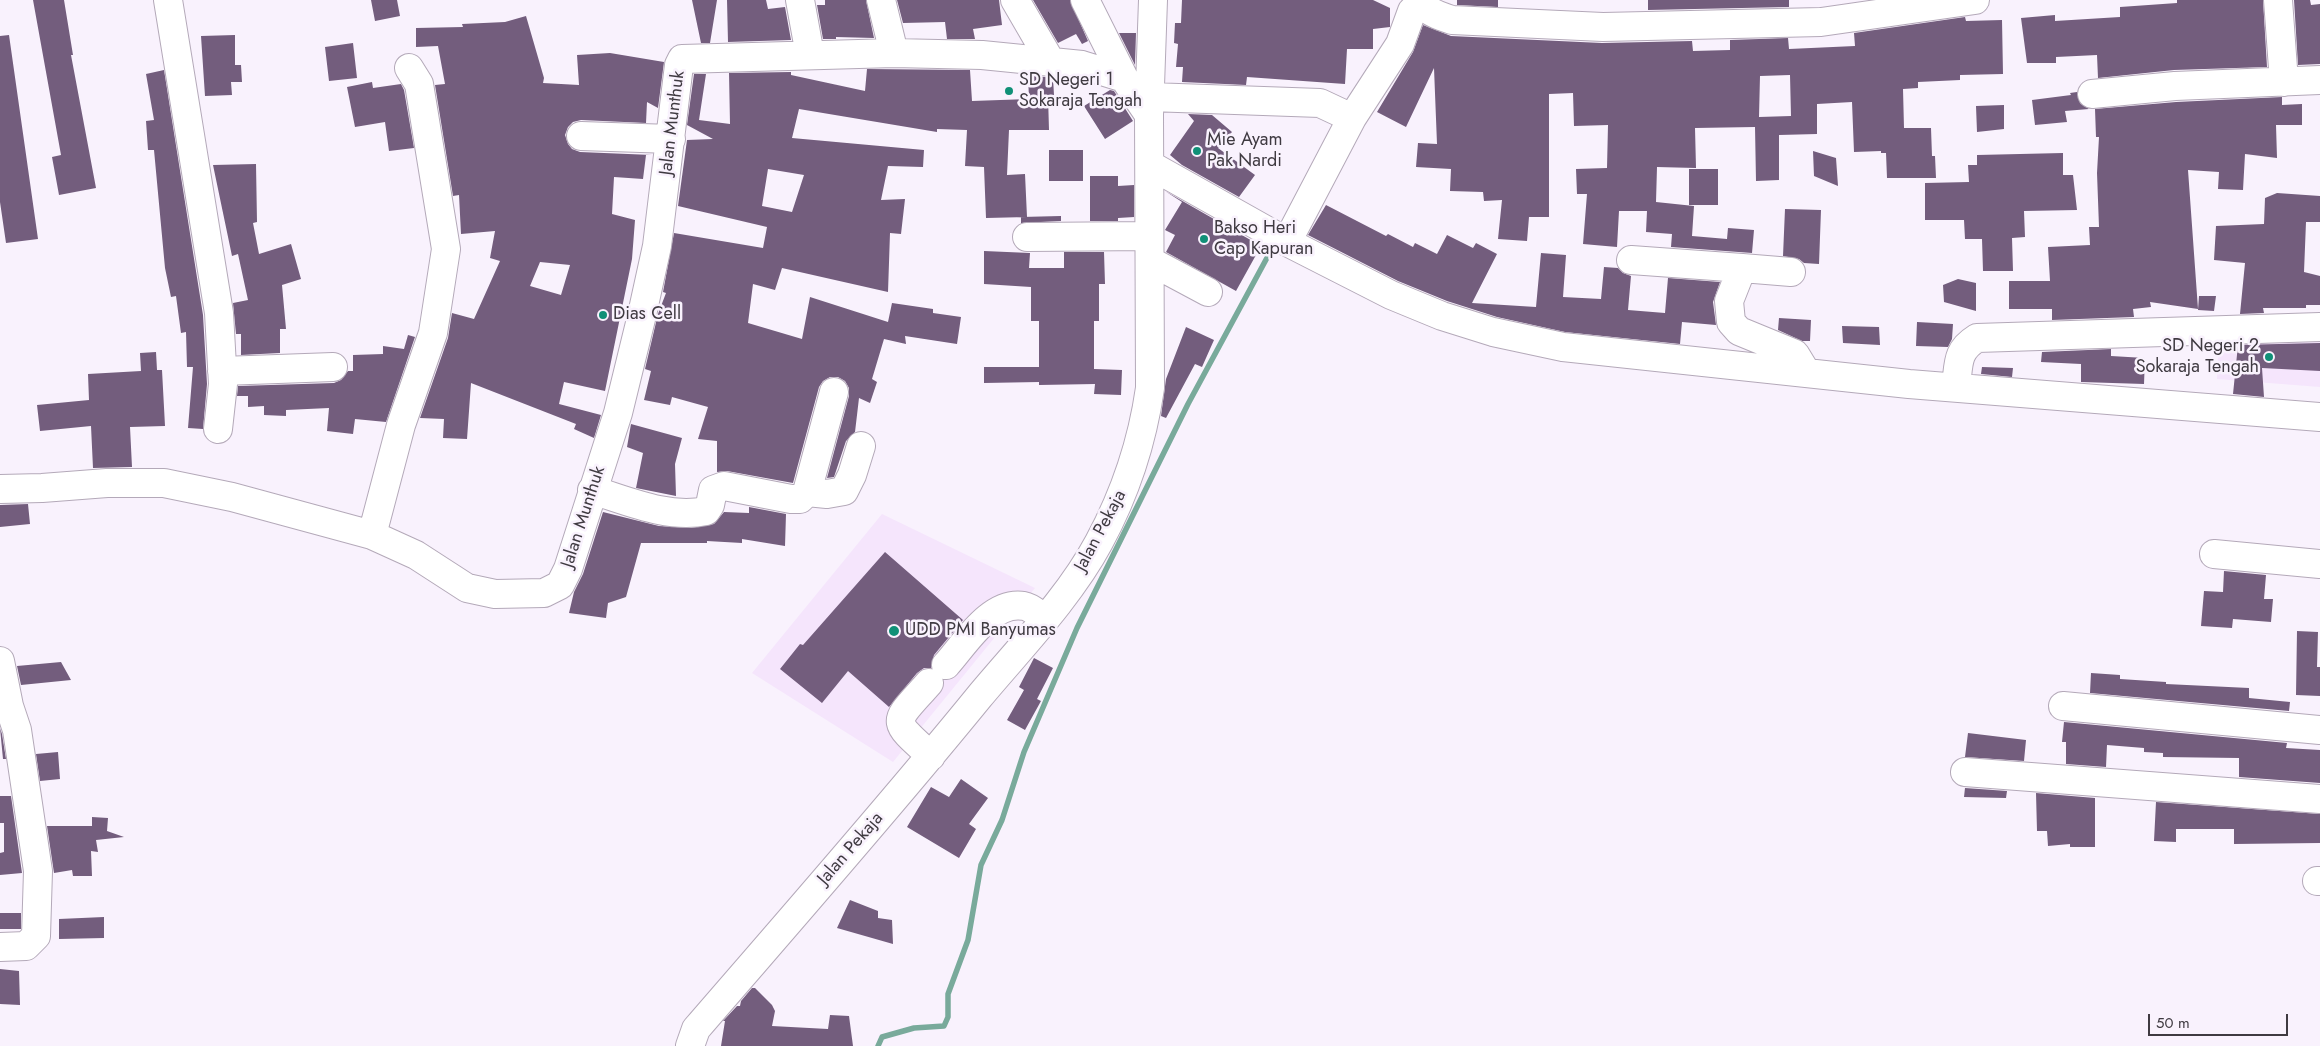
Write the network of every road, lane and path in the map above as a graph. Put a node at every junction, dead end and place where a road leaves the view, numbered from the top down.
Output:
1 (168, 0) edge
2 (800, 0) edge
3 (881, 0) edge
4 (1015, 0) edge
5 (1085, 0) edge
6 (1153, 0) edge
7 (1975, 0) edge
8 (2278, 0) edge
9 (1423, 2) edge
10 (1862, 9) edge
11 (894, 53) junction
12 (810, 55) junction
13 (1051, 62) junction
14 (409, 68) dead end
15 (1124, 78) junction
16 (2320, 80) edge
17 (2284, 82) junction
18 (2092, 94) dead end
19 (1149, 106) junction
20 (1344, 113) junction
21 (581, 136) dead end
22 (671, 139) junction
23 (1150, 166) junction
24 (1027, 237) dead end
25 (1280, 238) junction
26 (1150, 249) junction
27 (1631, 260) dead end
28 (1742, 268) junction
29 (1791, 272) dead end
30 (1208, 292) dead end
31 (2320, 327) edge
32 (333, 367) dead end
33 (222, 372) junction
34 (1806, 372) junction
35 (1933, 385) junction
36 (834, 392) dead end
37 (2320, 417) edge
38 (218, 429) dead end
39 (861, 446) dead end
40 (0, 489) edge
41 (592, 490) junction
42 (807, 492) junction
43 (372, 535) junction
44 (2214, 554) dead end
45 (2320, 564) edge
46 (1044, 618) junction
47 (0, 661) edge
48 (2063, 706) dead end
49 (4, 707) edge
50 (2320, 730) edge
51 (931, 756) junction
52 (1965, 772) dead end
53 (2320, 799) edge
54 (0, 946) edge
55 (690, 1046) edge

1 - 33 street
2 - 12 street
3 - 11 street
4 - 13 street
5 - 15 street
6 - 19 street, Jalan Pekaja
7 - 10 street
8 - 17 street
9 - 10 street
9 - 20 street
11 - 12 street, Jalan Munthuk
11 - 13 street, Jalan Munthuk
12 - 22 street, Jalan Munthuk
13 - 15 street, Jalan Munthuk
14 - 43 street
15 - 19 street
16 - 17 street
17 - 18 street
19 - 20 street
19 - 23 street, Jalan Pekaja
20 - 25 street
21 - 22 street
22 - 41 street, Jalan Munthuk
23 - 25 street
23 - 26 street, Jalan Pekaja
24 - 26 street
25 - 34 street
26 - 30 street
26 - 46 street, Jalan Pekaja
27 - 28 street
28 - 29 street
28 - 34 street
31 - 35 street
32 - 33 street
33 - 38 street
34 - 35 street
35 - 37 street
36 - 42 street
39 - 42 street
40 - 43 street
41 - 42 street
41 - 43 street, Jalan Munthuk
44 - 45 street
46 - 51 street, Jalan Pekaja
46 - 51 street
47 - 49 street
48 - 50 street
49 - 54 street
51 - 55 street, Jalan Pekaja
52 - 53 street

